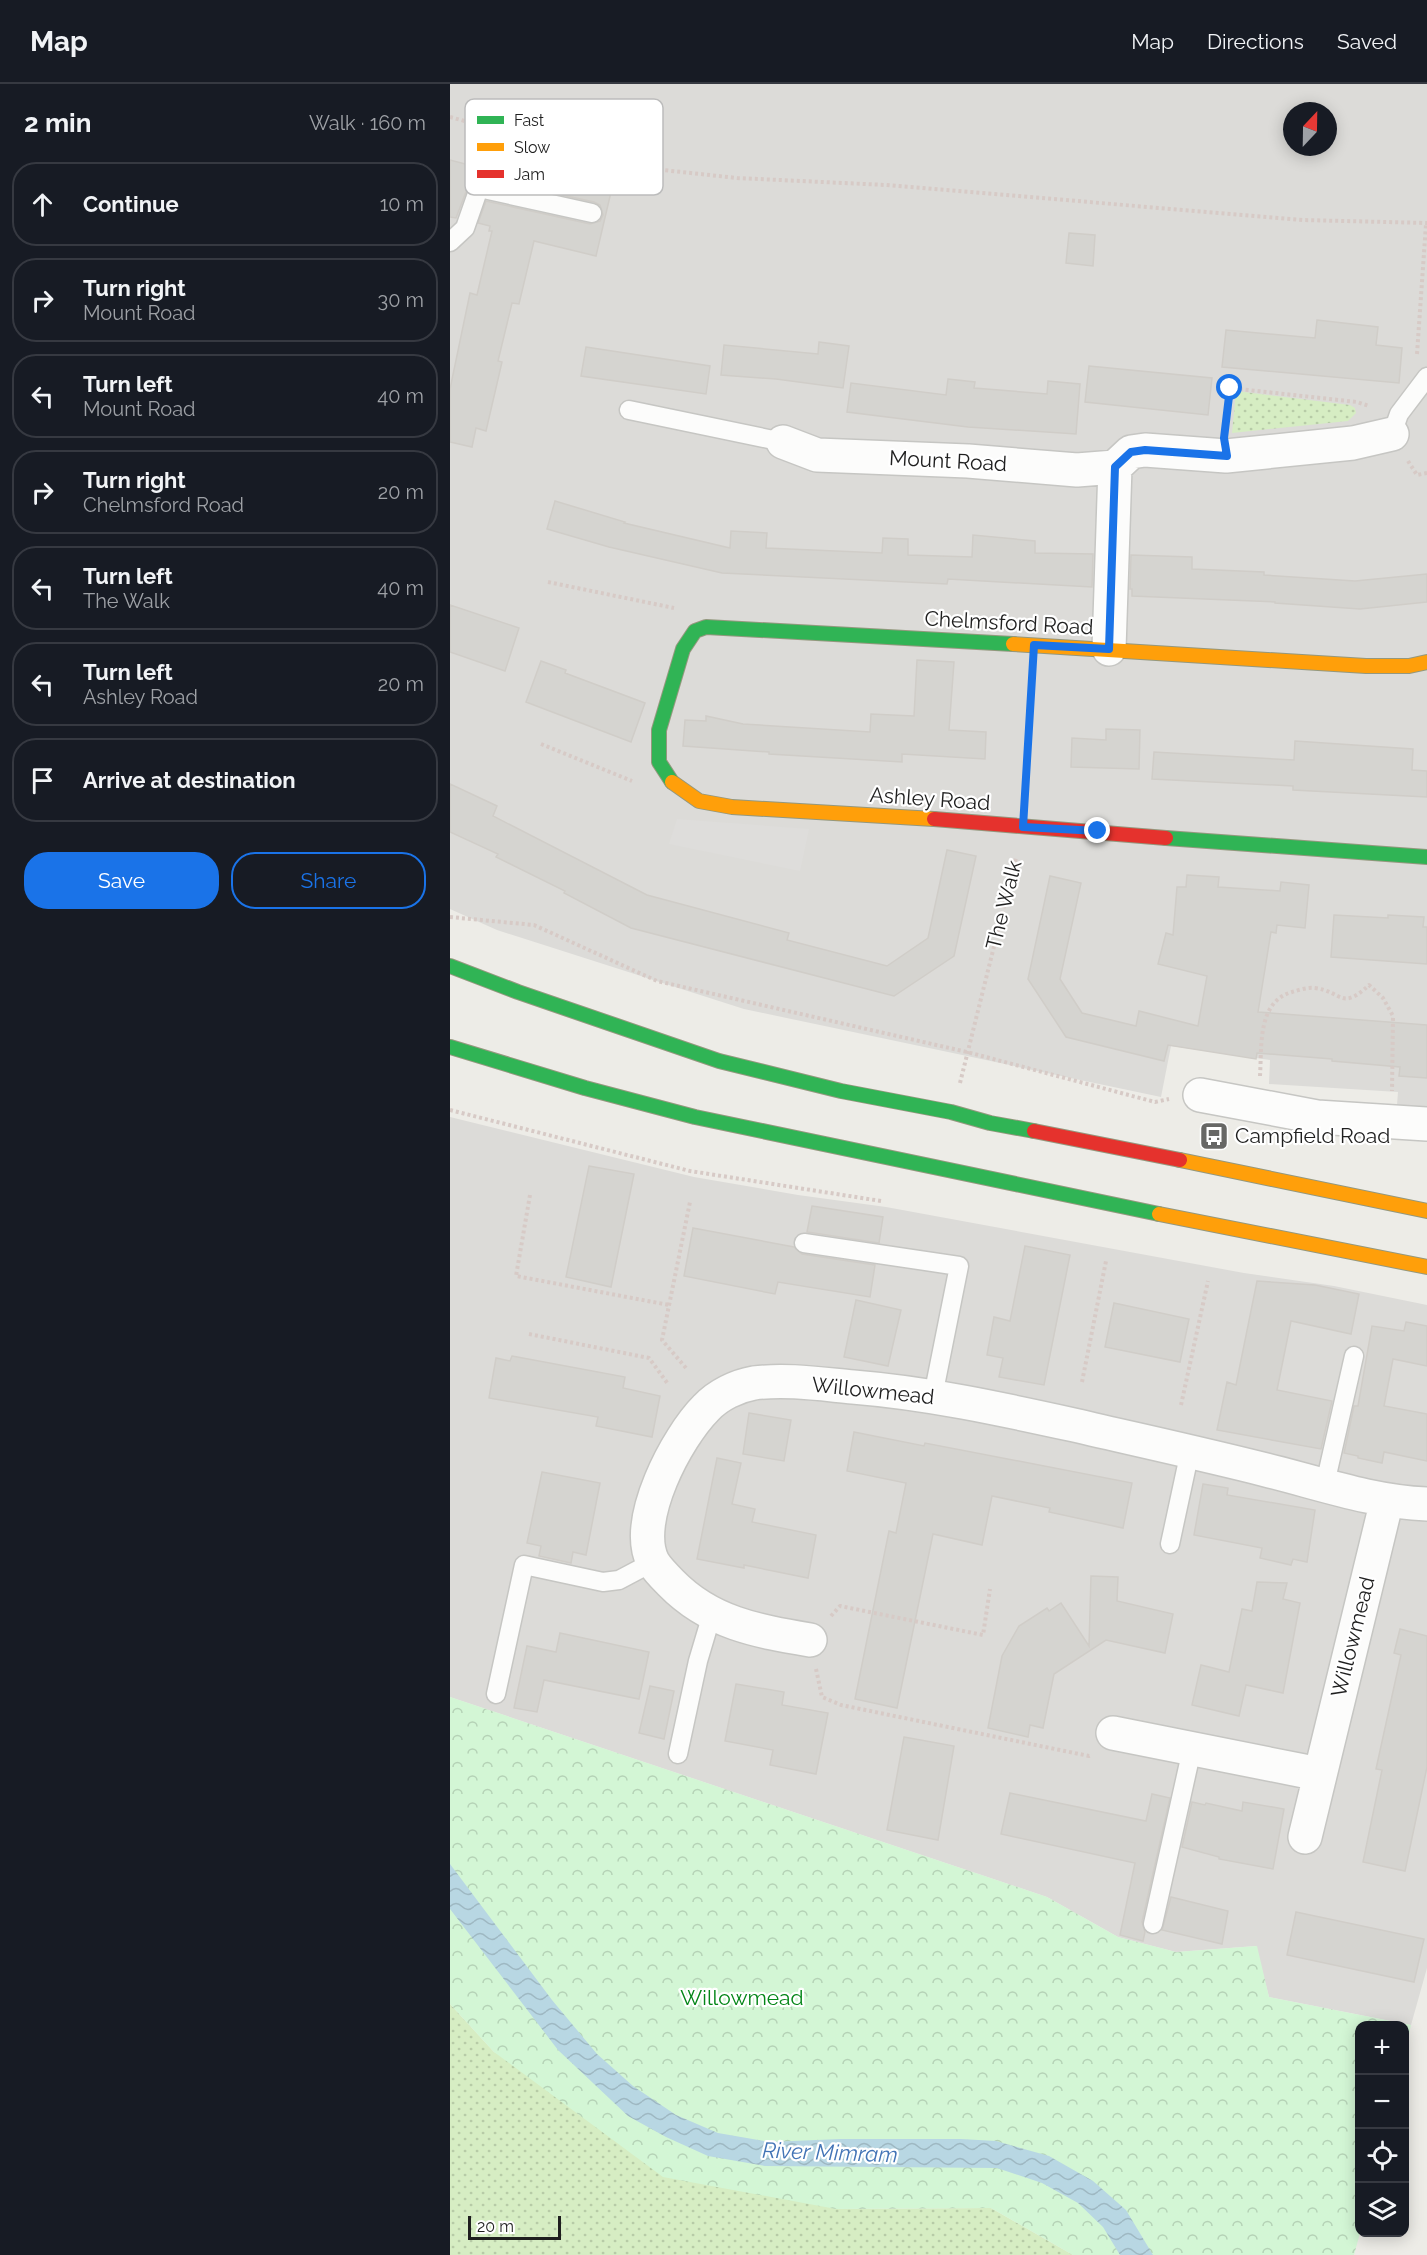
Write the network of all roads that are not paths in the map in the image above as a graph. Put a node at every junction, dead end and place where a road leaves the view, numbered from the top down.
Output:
1 (476, 195) edge
2 (510, 195) edge
3 (592, 213) dead end
4 (450, 242) edge
5 (1425, 380) edge
6 (629, 410) dead end
7 (1396, 424) joint
8 (783, 442) joint
9 (1115, 467) junction
10 (1109, 649) junction
11 (1427, 662) edge
12 (668, 695) joint
13 (1427, 857) edge
14 (450, 966) edge
15 (450, 1047) edge
16 (1200, 1095) road end
17 (1427, 1124) edge
18 (1427, 1211) edge
19 (804, 1243) dead end
20 (1427, 1267) edge
21 (1354, 1356) dead end
22 (933, 1396) junction
23 (1190, 1451) junction
24 (1325, 1484) junction
25 (1387, 1500) junction
26 (1427, 1504) edge
27 (1170, 1544) dead end
28 (653, 1562) junction
29 (712, 1614) junction
30 (810, 1641) road end
31 (496, 1694) dead end
32 (1113, 1733) road end
33 (1192, 1749) junction
34 (678, 1754) dead end
35 (1319, 1774) junction
36 (1305, 1837) dead end
37 (1153, 1924) dead end

1 - 4 lane
2 - 3 lane
5 - 7 lane
6 - 8 lane
7 - 9 street, Mount Road
8 - 9 street, Mount Road
9 - 10 street
10 - 11 main road, Chelmsford Road
10 - 12 main road, Chelmsford Road
12 - 13 main road, Ashley Road
14 - 18 main road
15 - 20 main road
16 - 17 street
19 - 22 lane
21 - 24 lane
22 - 23 street, Willowmead
22 - 28 street, Willowmead
23 - 24 street, Willowmead
23 - 27 lane
24 - 25 street, Willowmead
25 - 26 street, Willowmead
25 - 35 street, Willowmead
28 - 29 street
28 - 31 lane
29 - 30 street
29 - 34 lane
32 - 33 street
33 - 35 street
33 - 37 lane
35 - 36 street, Willowmead

